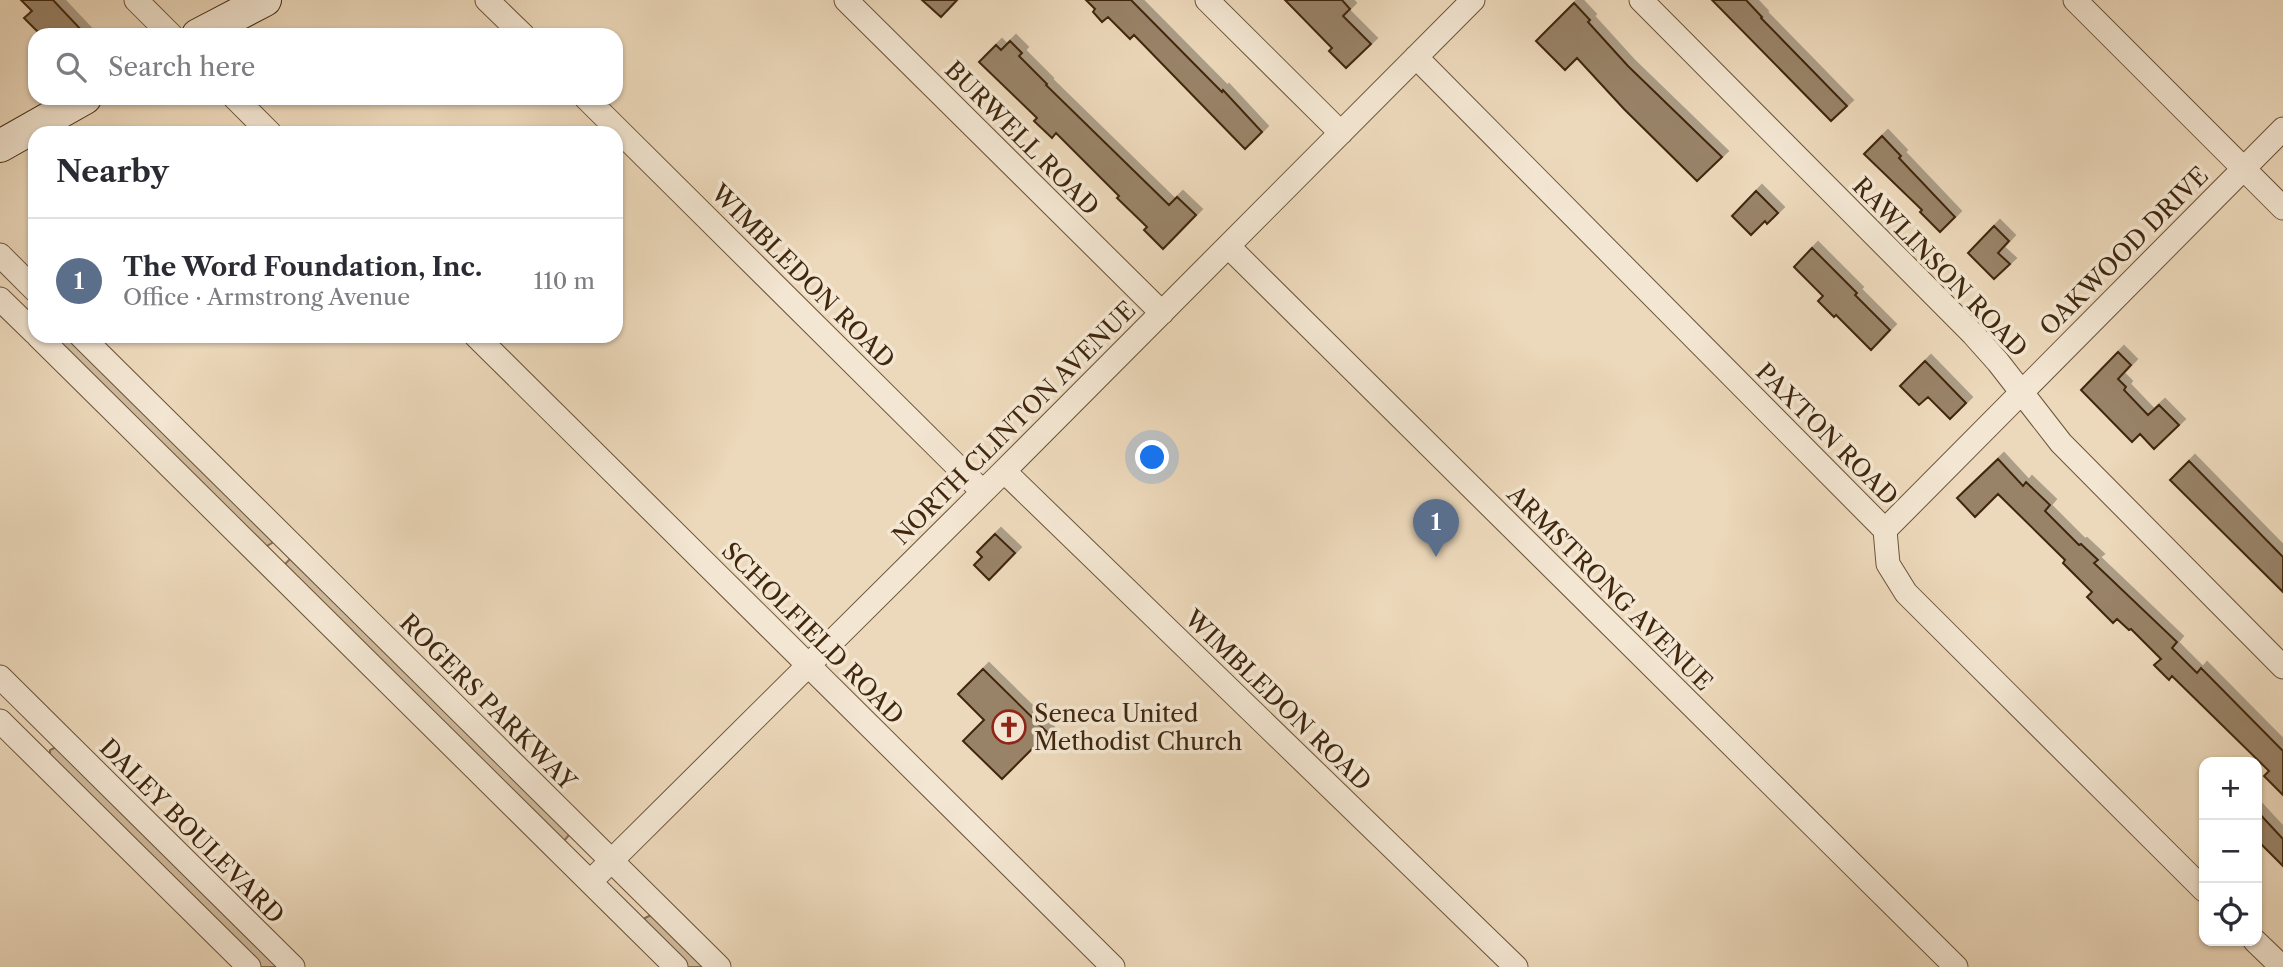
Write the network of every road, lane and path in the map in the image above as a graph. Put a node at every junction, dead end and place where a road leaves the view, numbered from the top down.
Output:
1 (136, 0) edge
2 (265, 0) edge
3 (487, 0) edge
4 (846, 0) edge
5 (1207, 0) edge
6 (1473, 0) edge
7 (1641, 0) edge
8 (2075, 0) edge
9 (164, 28) edge
10 (211, 28) edge
11 (516, 28) edge
12 (1416, 57) junction
13 (73, 105) edge
14 (242, 105) edge
15 (593, 105) edge
16 (35, 126) edge
17 (263, 126) edge
18 (614, 126) edge
19 (2283, 129) edge
20 (28, 130) edge
21 (1341, 133) junction
22 (623, 135) edge
23 (0, 146) edge
24 (2243, 168) junction
25 (2283, 208) edge
26 (1228, 246) junction
27 (0, 255) edge
28 (28, 283) edge
29 (0, 299) edge
30 (1162, 313) junction
31 (28, 327) edge
32 (44, 343) edge
33 (88, 343) edge
34 (483, 343) edge
35 (2021, 392) junction
36 (1004, 471) junction
37 (983, 492) junction
38 (1885, 530) junction
39 (289, 542) junction
40 (268, 564) junction
41 (808, 665) junction
42 (2283, 667) edge
43 (0, 677) edge
44 (0, 721) edge
45 (55, 732) junction
46 (34, 754) junction
47 (611, 860) junction
48 (590, 882) junction
49 (2199, 885) edge
50 (650, 899) junction
51 (629, 921) junction
52 (2260, 946) edge
53 (249, 967) edge
54 (293, 967) edge
55 (676, 967) edge
56 (719, 967) edge
57 (1113, 967) edge
58 (1516, 967) edge
59 (1955, 967) edge
60 (2282, 967) edge

1 - 9 street
2 - 10 street
3 - 11 street
4 - 30 street, BURWELL ROAD
5 - 21 street
6 - 12 street, NORTH CLINTON AVENUE
7 - 35 street, RAWLINSON ROAD
8 - 24 street
12 - 21 street, NORTH CLINTON AVENUE
12 - 38 street, PAXTON ROAD
13 - 16 street
14 - 17 street
15 - 18 street, WIMBLEDON ROAD
19 - 24 street, OAKWOOD DRIVE
20 - 23 street
21 - 26 street, NORTH CLINTON AVENUE
22 - 37 street, WIMBLEDON ROAD
24 - 25 street
24 - 35 street, OAKWOOD DRIVE
26 - 30 street, NORTH CLINTON AVENUE
26 - 59 street, ARMSTRONG AVENUE
27 - 28 street
29 - 31 street
30 - 36 street, NORTH CLINTON AVENUE
32 - 40 street
33 - 39 street, ROGERS PARKWAY
34 - 41 street, SCHOLFIELD ROAD
35 - 38 street, OAKWOOD DRIVE
35 - 42 street, RAWLINSON ROAD
36 - 37 street, NORTH CLINTON AVENUE
36 - 58 street, WIMBLEDON ROAD
37 - 41 street, NORTH CLINTON AVENUE
38 - 49 street, PAXTON ROAD
39 - 40 street
39 - 47 street, ROGERS PARKWAY
40 - 48 street
41 - 47 street, NORTH CLINTON AVENUE
41 - 57 street, SCHOLFIELD ROAD
43 - 45 street, DALEY BOULEVARD
44 - 46 street
45 - 46 street
45 - 54 street, DALEY BOULEVARD
46 - 53 street
47 - 48 street, NORTH CLINTON AVENUE
47 - 50 street, ROGERS PARKWAY
48 - 51 street
50 - 51 street
50 - 56 street, ROGERS PARKWAY
51 - 55 street
52 - 60 street

